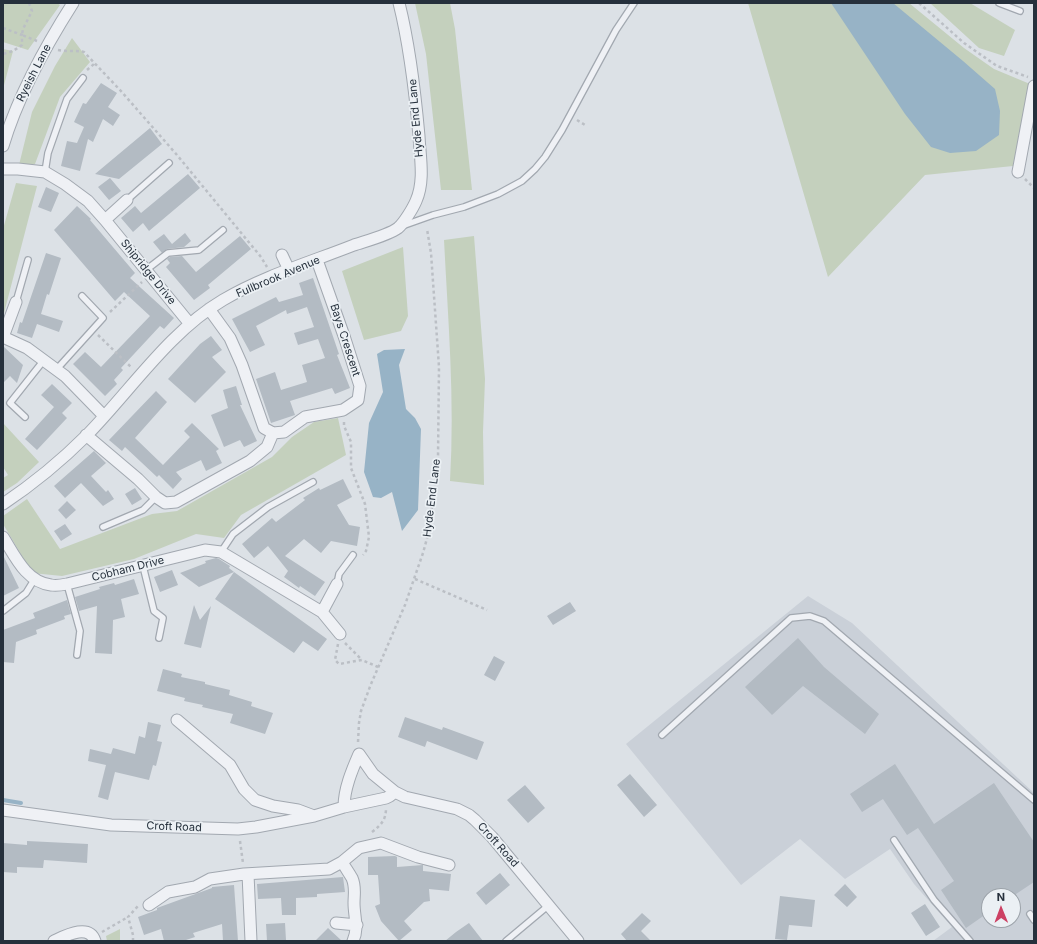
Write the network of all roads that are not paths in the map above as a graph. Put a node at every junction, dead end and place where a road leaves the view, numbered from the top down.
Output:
1 (73, 3) edge
2 (399, 3) edge
3 (634, 3) edge
4 (999, 3) edge
5 (1020, 11) dead end
6 (83, 78) dead end
7 (1034, 86) edge
8 (3, 146) edge
9 (168, 163) dead end
10 (3, 169) edge
11 (45, 172) junction
12 (1018, 172) dead end
13 (127, 200) joint
14 (105, 220) junction
15 (398, 227) junction
16 (223, 230) dead end
17 (282, 255) dead end
18 (28, 260) dead end
19 (317, 260) junction
20 (289, 270) junction
21 (148, 272) junction
22 (82, 296) dead end
23 (16, 302) joint
24 (209, 310) junction
25 (190, 324) junction
26 (3, 337) edge
27 (44, 360) junction
28 (56, 370) junction
29 (104, 416) junction
30 (25, 417) dead end
31 (273, 433) junction
32 (86, 435) junction
33 (313, 482) dead end
34 (156, 497) junction
35 (3, 504) edge
36 (103, 527) dead end
37 (3, 537) edge
38 (221, 552) junction
39 (353, 554) dead end
40 (143, 566) junction
41 (34, 580) junction
42 (67, 584) junction
43 (337, 584) joint
44 (3, 611) edge
45 (322, 612) junction
46 (159, 638) dead end
47 (342, 638) road end
48 (78, 655) dead end
49 (177, 720) dead end
50 (662, 735) dead end
51 (390, 795) junction
52 (1034, 800) edge
53 (344, 807) junction
54 (3, 810) edge
55 (314, 816) junction
56 (894, 840) dead end
57 (342, 862) junction
58 (449, 865) dead end
59 (246, 874) junction
60 (149, 905) dead end
61 (549, 905) junction
62 (336, 923) dead end
63 (357, 925) junction
64 (94, 939) edge
65 (54, 941) edge
66 (251, 941) edge
67 (353, 941) edge
68 (506, 941) edge
69 (578, 941) edge
70 (970, 941) edge

1 - 8 street, Ryeish Lane
2 - 15 street, Hyde End Lane
3 - 15 lane
4 - 5 lane
6 - 11 lane
7 - 12 street
9 - 13 lane
10 - 11 street, Shipridge Drive
11 - 14 street, Shipridge Drive
13 - 14 street
14 - 21 street, Shipridge Drive
15 - 19 street, Fullbrook Avenue
16 - 21 lane
17 - 20 street
18 - 23 lane
19 - 20 street, Fullbrook Avenue
19 - 31 street, Bays Crescent
20 - 24 street, Fullbrook Avenue
21 - 25 street, Shipridge Drive
22 - 28 lane
23 - 26 street
24 - 25 street, Fullbrook Avenue
24 - 31 street
25 - 29 street, Fullbrook Avenue
26 - 27 street
27 - 28 street
27 - 30 lane
28 - 29 street
29 - 32 street, Fullbrook Avenue
31 - 34 street
32 - 34 street
32 - 35 street, Fullbrook Avenue
33 - 38 lane
34 - 36 lane
37 - 41 street
38 - 40 street, Cobham Drive
38 - 45 street, Cobham Drive
39 - 43 lane
40 - 42 street, Cobham Drive
40 - 46 lane
41 - 42 street, Cobham Drive
41 - 44 lane
42 - 48 lane
43 - 45 street
45 - 47 street, Cobham Drive
49 - 55 street
50 - 52 lane
51 - 53 street, Croft Road
51 - 53 street
51 - 61 street, Croft Road
53 - 55 street, Croft Road
54 - 55 street, Croft Road
56 - 70 lane
57 - 58 street
57 - 59 street
57 - 63 street
59 - 60 street
59 - 66 street
61 - 68 lane
61 - 69 street, Croft Road
62 - 63 street
63 - 67 street
64 - 65 street

